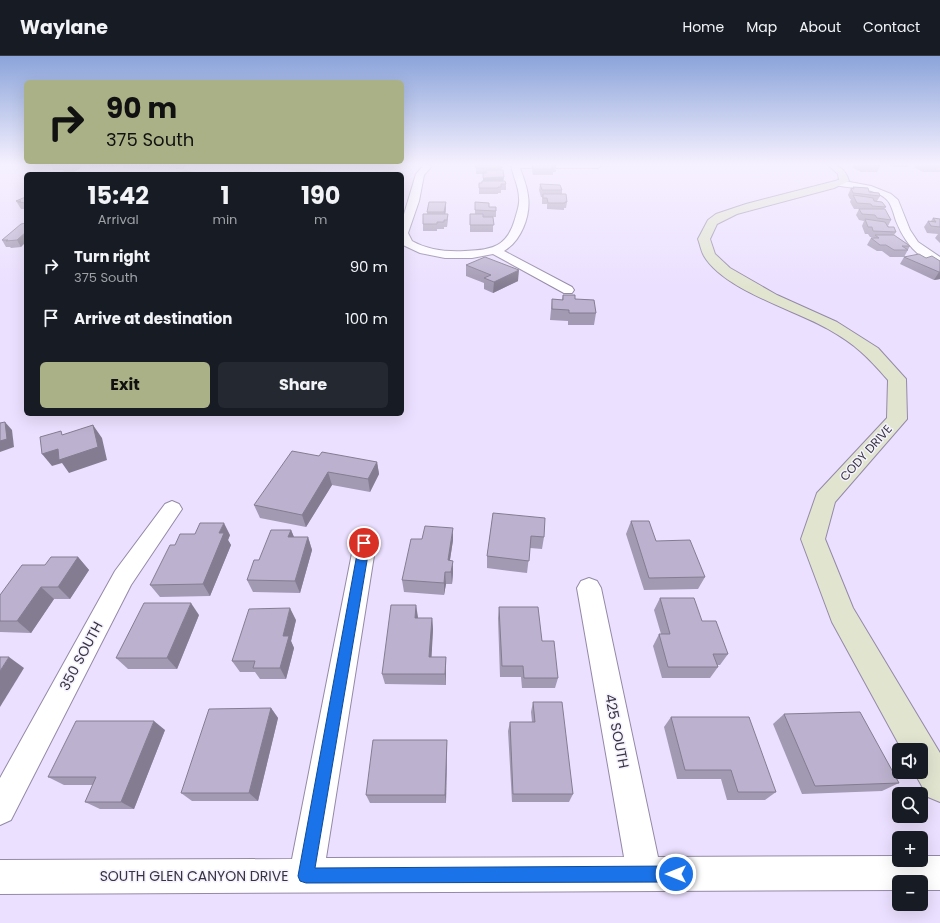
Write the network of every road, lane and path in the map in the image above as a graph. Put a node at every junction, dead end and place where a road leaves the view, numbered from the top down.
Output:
1 (409, 205) edge
2 (523, 205) edge
3 (754, 205) edge
4 (895, 205) edge
5 (404, 229) edge
6 (404, 236) edge
7 (494, 250) junction
8 (940, 262) edge
9 (568, 290) dead end
10 (172, 509) dead end
11 (364, 543) dead end
12 (589, 588) dead end
13 (915, 743) edge
14 (928, 765) edge
15 (940, 786) edge
16 (0, 809) edge
17 (940, 873) edge
18 (644, 874) junction
19 (306, 876) junction
20 (0, 877) edge

1 - 5 street
2 - 7 street
3 - 13 street, CODY DRIVE
4 - 8 street
6 - 7 street
7 - 9 street
10 - 16 street, 350 SOUTH
11 - 19 street
12 - 18 street, 425 SOUTH
14 - 15 street, CODY DRIVE
17 - 18 street, SOUTH GLEN CANYON DRIVE
18 - 19 street, SOUTH GLEN CANYON DRIVE
19 - 20 street, SOUTH GLEN CANYON DRIVE

